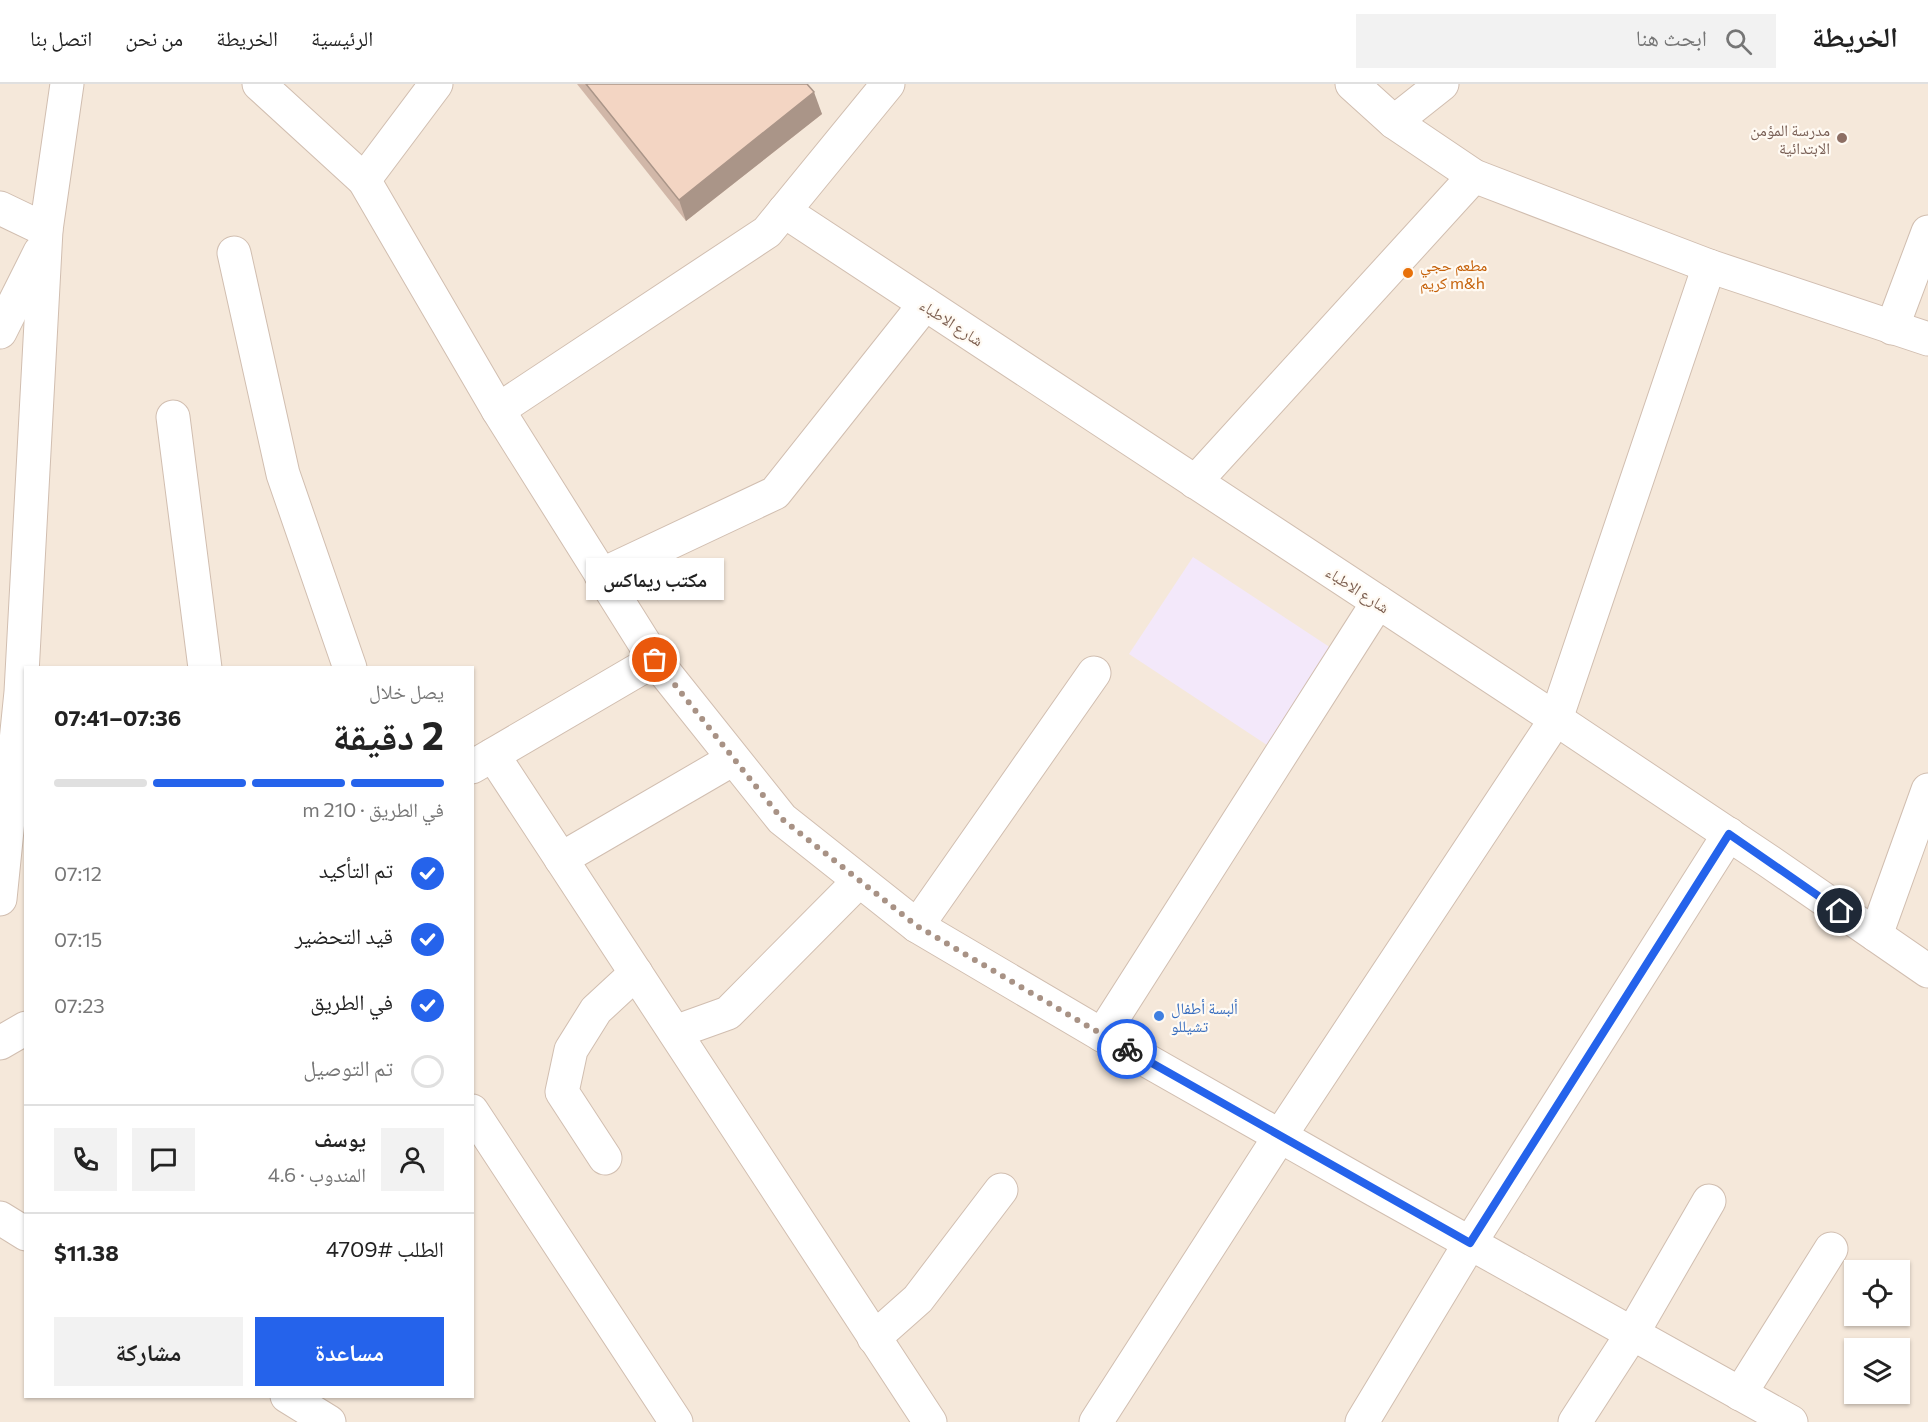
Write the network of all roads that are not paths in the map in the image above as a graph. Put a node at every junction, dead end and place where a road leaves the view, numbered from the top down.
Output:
1 (68, 84) edge
2 (259, 84) edge
3 (436, 84) edge
4 (888, 84) edge
5 (1352, 84) edge
6 (1442, 84) edge
7 (1394, 122) junction
8 (1474, 176) junction
9 (364, 180) junction
10 (0, 208) edge
11 (784, 211) junction
12 (1928, 232) edge
13 (46, 235) junction
14 (234, 253) dead end
15 (1709, 266) junction
16 (925, 304) junction
17 (1892, 328) junction
18 (0, 332) edge
19 (1928, 339) edge
20 (498, 410) junction
21 (173, 417) dead end
22 (1195, 482) junction
23 (601, 575) junction
24 (1378, 602) junction
25 (655, 660) junction
26 (205, 666) edge
27 (349, 666) edge
28 (1094, 673) dead end
29 (1556, 719) junction
30 (733, 759) junction
31 (483, 761) edge
32 (1928, 790) edge
33 (1729, 834) junction
34 (561, 859) junction
35 (859, 880) junction
36 (0, 899) edge
37 (917, 926) junction
38 (1875, 935) junction
39 (1928, 971) edge
40 (636, 973) junction
41 (24, 1029) edge
42 (675, 1032) junction
43 (1102, 1035) junction
44 (0, 1043) edge
45 (474, 1114) edge
46 (1280, 1136) junction
47 (605, 1158) dead end
48 (1001, 1190) dead end
49 (1709, 1201) dead end
50 (0, 1218) edge
51 (24, 1233) edge
52 (1470, 1243) junction
53 (1831, 1249) dead end
54 (1632, 1334) junction
55 (874, 1338) junction
56 (290, 1398) edge
57 (1746, 1406) edge
58 (329, 1422) edge
59 (676, 1422) edge
60 (930, 1422) edge
61 (1096, 1422) edge
62 (1362, 1422) edge
63 (1575, 1422) edge
64 (1791, 1422) edge

1 - 13 street
2 - 9 street
3 - 9 street
4 - 11 street
5 - 7 street
6 - 7 street
7 - 8 street
8 - 15 street
8 - 22 street
9 - 20 street
10 - 13 street
11 - 16 street, شارع الاطباء
11 - 20 street
12 - 17 street
13 - 18 street
13 - 36 street
14 - 27 street
15 - 17 street
15 - 29 street
16 - 22 street, شارع الاطباء
16 - 23 street
17 - 19 street
20 - 23 street
21 - 26 street
22 - 24 street, شارع الاطباء
23 - 25 street
24 - 29 street, شارع الاطباء
24 - 43 street
25 - 30 street
25 - 31 street
28 - 37 street
29 - 33 street, شارع الاطباء
29 - 46 street
30 - 34 street
30 - 35 street
31 - 34 street
32 - 38 street
33 - 38 street, شارع الاطباء
33 - 52 street
34 - 40 street
35 - 37 street
35 - 42 street
37 - 43 street
38 - 39 street, شارع الاطباء
40 - 42 street
40 - 47 street
41 - 44 street
42 - 55 street
43 - 46 street
45 - 59 street
46 - 52 street
46 - 61 street
48 - 55 street
49 - 54 street
50 - 51 street
52 - 54 street
52 - 62 street
53 - 57 street
54 - 57 street
54 - 63 street
55 - 60 street
56 - 58 street
57 - 64 street

